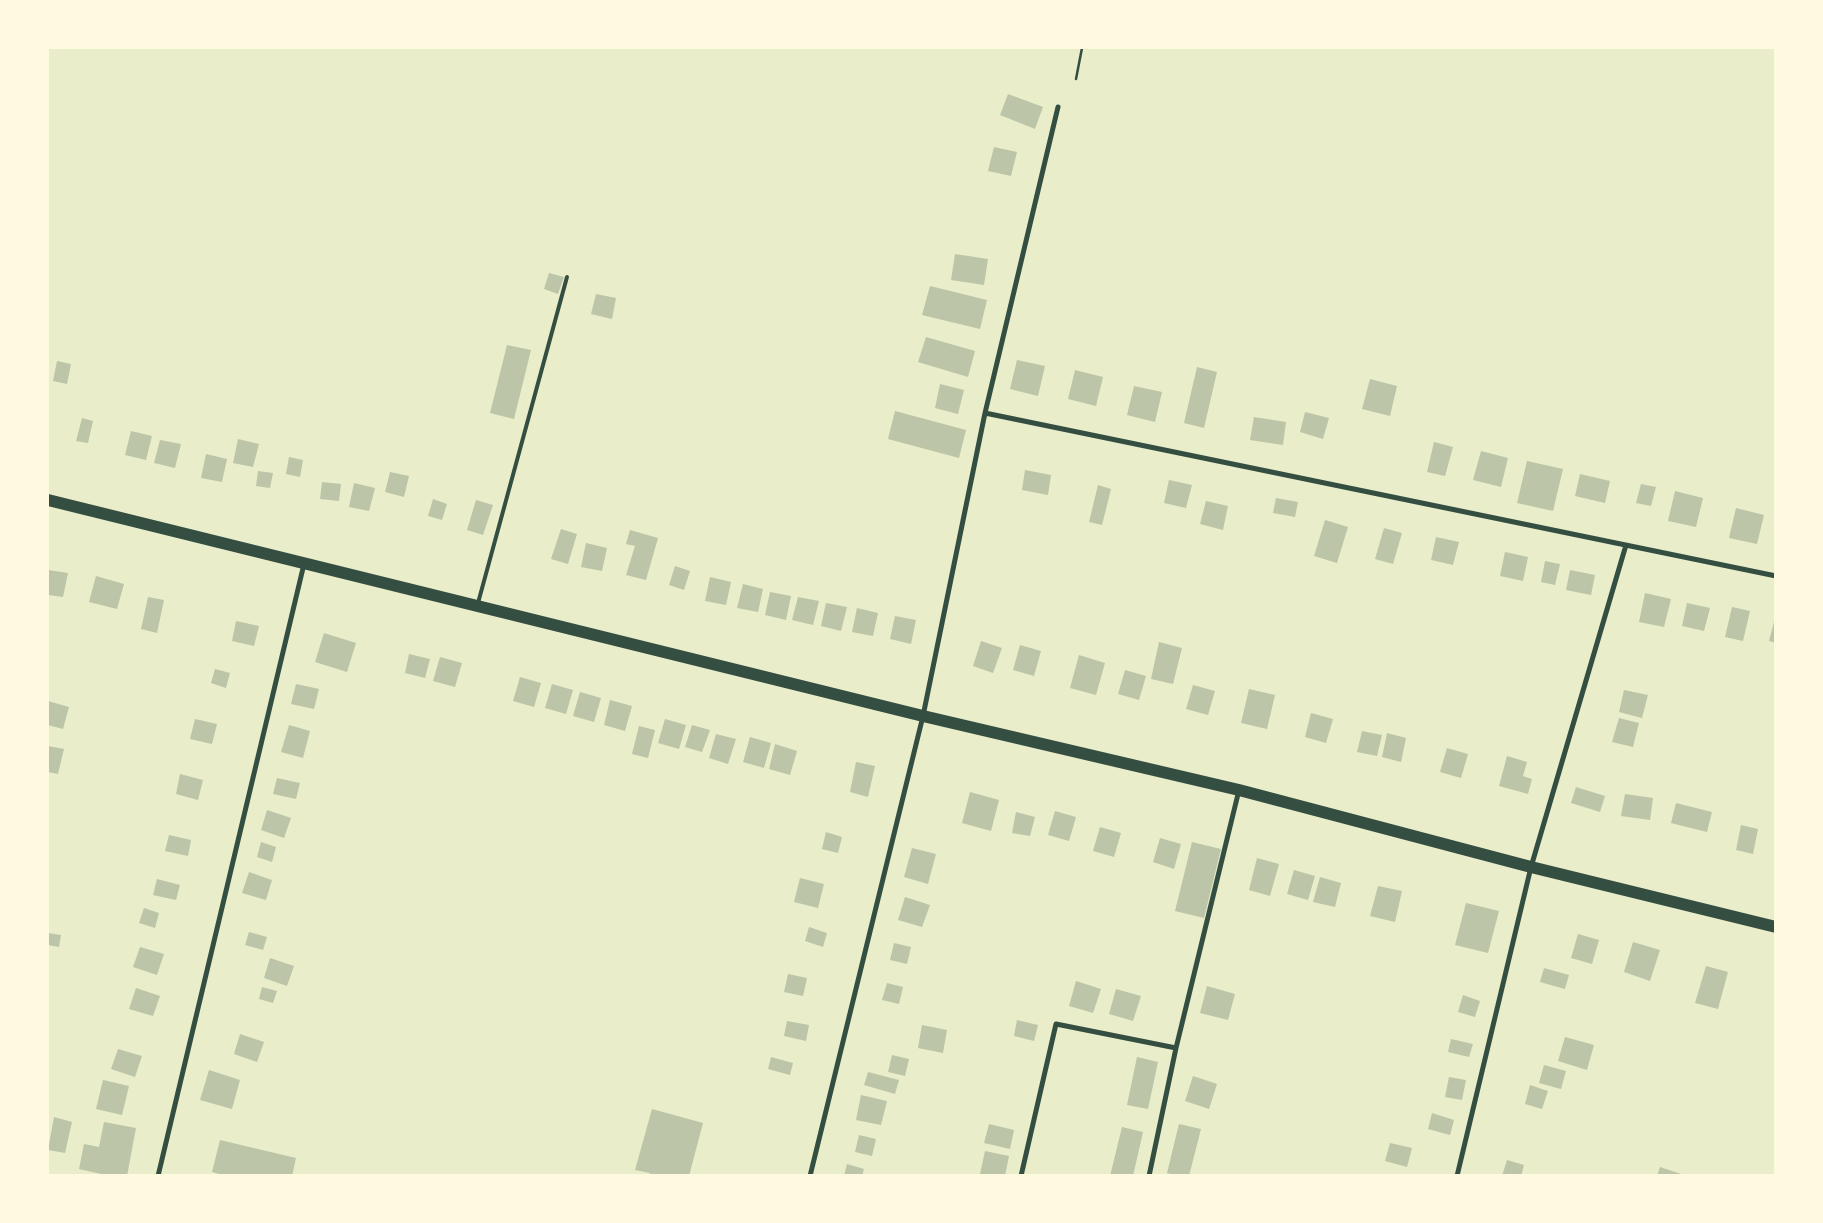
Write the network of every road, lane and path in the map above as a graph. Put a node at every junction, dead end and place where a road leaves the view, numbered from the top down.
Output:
1 (1082, 48) edge
2 (1076, 80) dead end
3 (1058, 107) dead end
4 (567, 277) dead end
5 (985, 413) junction
6 (48, 500) edge
7 (1626, 545) junction
8 (304, 563) junction
9 (1776, 576) edge
10 (477, 606) junction
11 (923, 716) junction
12 (1239, 790) junction
13 (1531, 867) junction
14 (1776, 927) edge
15 (1176, 1048) junction
16 (158, 1176) edge
17 (810, 1176) edge
18 (1021, 1176) edge
19 (1149, 1176) edge
20 (1457, 1176) edge

1 - 2 path
3 - 5 street
4 - 10 lane
5 - 7 street
5 - 11 street
6 - 8 main road
7 - 9 street
7 - 13 street
8 - 10 main road
8 - 16 street
10 - 11 main road
11 - 12 main road
11 - 17 street
12 - 13 main road
12 - 15 street
13 - 14 main road
13 - 20 street
15 - 18 street
15 - 19 street

